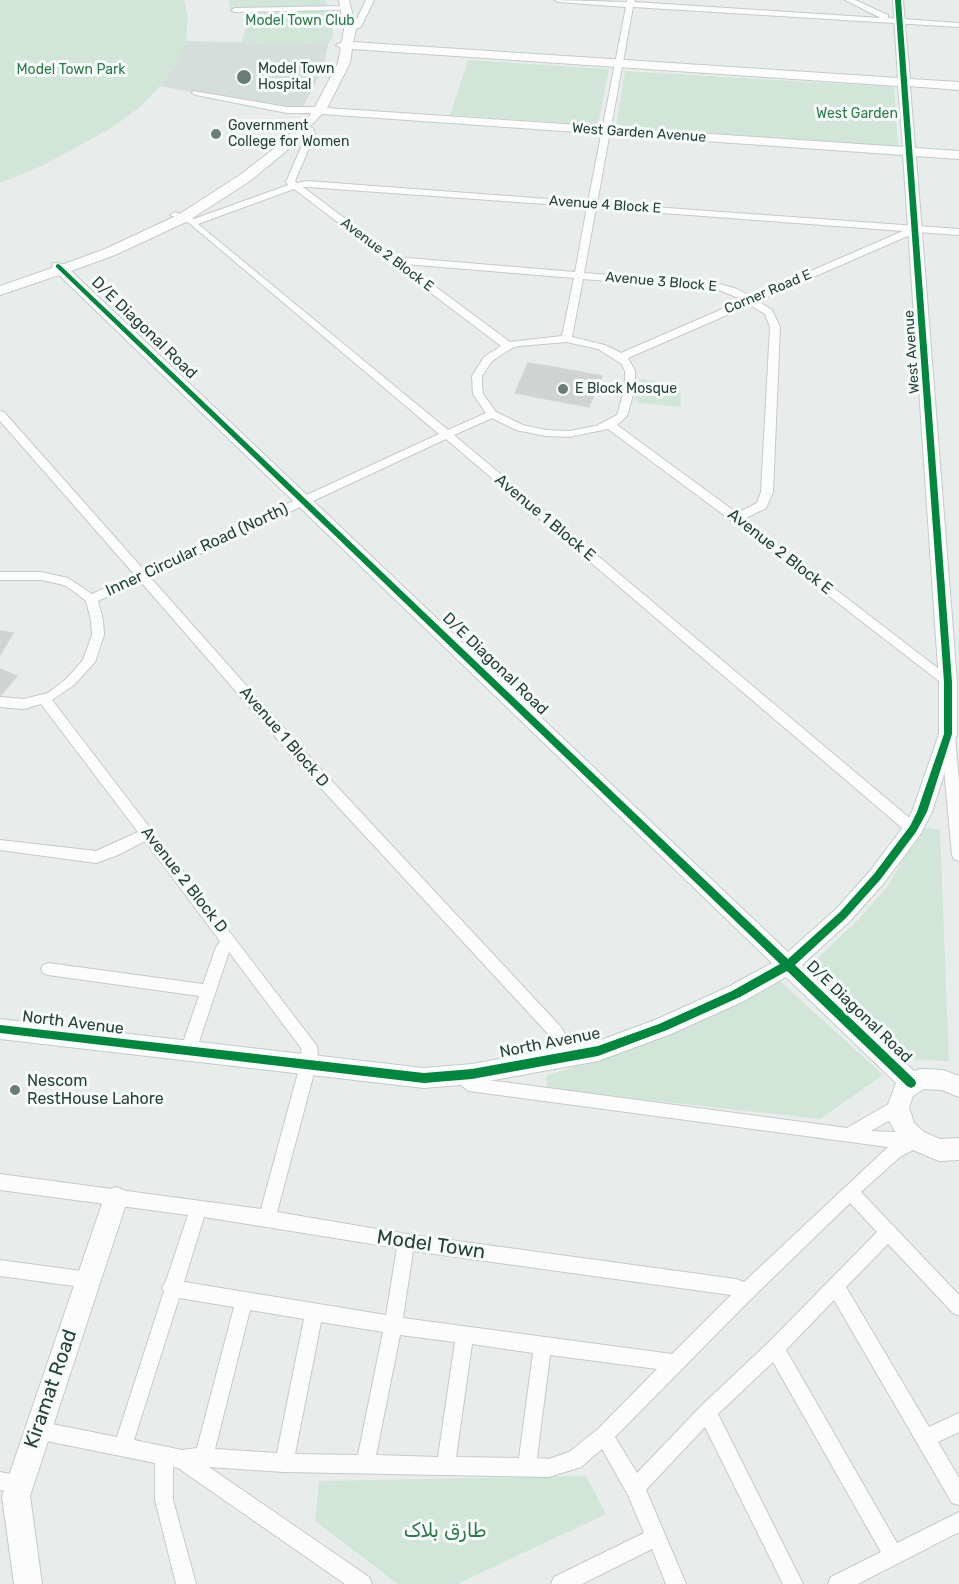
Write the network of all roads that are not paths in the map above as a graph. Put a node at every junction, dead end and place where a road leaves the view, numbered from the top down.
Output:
1 (370, 0) edge
2 (558, 0) edge
3 (849, 0) edge
4 (898, 0) edge
5 (631, 2) edge
6 (340, 3) edge
7 (235, 10) dead end
8 (896, 21) junction
9 (959, 25) edge
10 (350, 29) junction
11 (345, 45) junction
12 (619, 63) junction
13 (906, 82) junction
14 (959, 86) edge
15 (196, 93) dead end
16 (315, 110) junction
17 (304, 128) junction
18 (606, 130) junction
19 (910, 152) junction
20 (959, 155) edge
21 (294, 185) junction
22 (594, 204) junction
23 (184, 218) junction
24 (916, 229) junction
25 (959, 232) edge
26 (394, 260) junction
27 (60, 268) junction
28 (579, 275) junction
29 (0, 285) edge
30 (0, 291) edge
31 (749, 301) junction
32 (567, 339) junction
33 (508, 346) junction
34 (621, 357) junction
35 (0, 414) edge
36 (492, 414) junction
37 (610, 425) junction
38 (446, 434) junction
39 (302, 500) junction
40 (736, 518) junction
41 (0, 576) edge
42 (143, 576) junction
43 (91, 599) junction
44 (951, 672) edge
45 (45, 700) junction
46 (0, 702) edge
47 (948, 734) junction
48 (913, 829) junction
49 (147, 833) junction
50 (0, 845) edge
51 (959, 855) edge
52 (230, 941) junction
53 (788, 965) junction
54 (48, 969) dead end
55 (208, 991) junction
56 (0, 1029) edge
57 (188, 1051) junction
58 (570, 1056) junction
59 (308, 1066) junction
60 (461, 1076) junction
61 (911, 1083) junction
62 (959, 1087) edge
63 (898, 1107) junction
64 (849, 1135) junction
65 (916, 1140) junction
66 (959, 1149) edge
67 (0, 1182) edge
68 (850, 1192) junction
69 (116, 1198) junction
70 (198, 1209) junction
71 (267, 1218) junction
72 (888, 1233) junction
73 (406, 1242) junction
74 (0, 1268) edge
75 (89, 1280) junction
76 (836, 1286) junction
77 (171, 1288) junction
78 (744, 1294) junction
79 (244, 1300) junction
80 (959, 1307) edge
81 (314, 1313) junction
82 (393, 1325) junction
83 (465, 1334) junction
84 (543, 1344) junction
85 (775, 1348) junction
86 (676, 1363) junction
87 (707, 1413) junction
88 (959, 1422) edge
89 (37, 1430) junction
90 (604, 1435) junction
91 (926, 1438) junction
92 (123, 1446) junction
93 (173, 1457) junction
94 (204, 1457) junction
95 (284, 1463) junction
96 (446, 1464) junction
97 (365, 1465) junction
98 (527, 1466) junction
99 (9, 1482) edge
100 (635, 1488) junction
101 (959, 1496) edge
102 (959, 1522) edge
103 (656, 1537) junction
104 (894, 1556) junction
105 (28, 1584) edge
106 (186, 1584) edge
107 (362, 1584) edge
108 (561, 1584) edge
109 (676, 1584) edge
110 (793, 1584) edge
111 (838, 1584) edge

1 - 10 street
2 - 5 street
3 - 8 street
4 - 8 street, West Avenue
5 - 8 street
5 - 12 street
6 - 7 street
6 - 10 street
6 - 11 street
8 - 9 street
8 - 13 street, West Avenue
10 - 11 street
11 - 12 street
11 - 16 street
12 - 13 street
12 - 18 street
13 - 14 street
13 - 19 street, West Avenue
15 - 16 street
16 - 17 street
16 - 18 street, West Garden Avenue
16 - 23 street
17 - 21 street
17 - 23 street
18 - 19 street, West Garden Avenue
18 - 22 street
19 - 20 street, West Garden Avenue
19 - 24 street, West Avenue
21 - 22 street, Avenue 4 Block E
21 - 23 street
21 - 26 street, Avenue 2 Block E
22 - 24 street, Avenue 4 Block E
22 - 28 street
23 - 27 street
23 - 38 street, Avenue 1 Block E
24 - 25 street, Avenue 4 Block E
24 - 31 street, Corner Road E
24 - 44 street, West Avenue
26 - 28 street, Avenue 3 Block E
26 - 33 street, Avenue 2 Block E
27 - 29 street
27 - 30 street
27 - 39 street, D/E Diagonal Road
28 - 31 street, Avenue 3 Block E
28 - 32 street
31 - 34 street, Corner Road E
31 - 40 street, Avenue 3 Block E
32 - 33 street
32 - 34 street
33 - 36 street
34 - 37 street
35 - 42 street, Avenue 1 Block D
36 - 37 street
36 - 38 street, Inner Circular Road (North)
37 - 40 street, Avenue 2 Block E
38 - 39 street, Inner Circular Road (North)
38 - 48 street, Avenue 1 Block E
39 - 42 street, Inner Circular Road (North)
39 - 53 street, D/E Diagonal Road
40 - 44 street, Avenue 2 Block E
41 - 43 street
42 - 43 street, Inner Circular Road (North)
42 - 58 street, Avenue 1 Block D
43 - 45 street
44 - 47 street, North Avenue
45 - 46 street
45 - 49 street, Avenue 2 Block D
47 - 48 street, North Avenue
47 - 51 street
48 - 53 street, North Avenue
49 - 50 street
49 - 52 street, Avenue 2 Block D
52 - 55 street
52 - 59 street, Avenue 2 Block D
53 - 58 street, North Avenue
53 - 61 street, D/E Diagonal Road
54 - 55 street
55 - 57 street
56 - 57 street, North Avenue
57 - 59 street, North Avenue
58 - 60 street, North Avenue
59 - 60 street, North Avenue
59 - 71 street
60 - 64 street
61 - 62 street
61 - 63 street
63 - 64 street
63 - 65 street
64 - 65 street
65 - 66 street
65 - 68 street
67 - 69 street, Model Town
68 - 72 street
68 - 78 street
69 - 70 street, Model Town
69 - 75 street, Kiramat Road
70 - 71 street, Model Town
70 - 77 street
71 - 73 street, Model Town
72 - 76 street
72 - 80 street
73 - 78 street, Model Town
73 - 82 street
74 - 75 street
75 - 89 street, Kiramat Road
76 - 85 street
76 - 91 street
77 - 79 street
77 - 92 street
78 - 86 street
79 - 81 street
79 - 94 street
81 - 82 street
81 - 95 street
82 - 83 street
82 - 97 street
83 - 84 street
83 - 96 street
84 - 86 street
84 - 98 street
85 - 87 street
85 - 104 street
86 - 90 street
87 - 100 street
87 - 110 street
88 - 91 street
89 - 92 street
89 - 99 street, Kiramat Road
90 - 98 street
90 - 100 street
91 - 101 street
92 - 93 street
93 - 94 street
93 - 106 street
93 - 107 street
94 - 95 street
95 - 97 street
96 - 97 street
96 - 98 street
99 - 105 street, Kiramat Road
100 - 103 street
102 - 104 street
103 - 108 street
103 - 109 street
104 - 111 street

